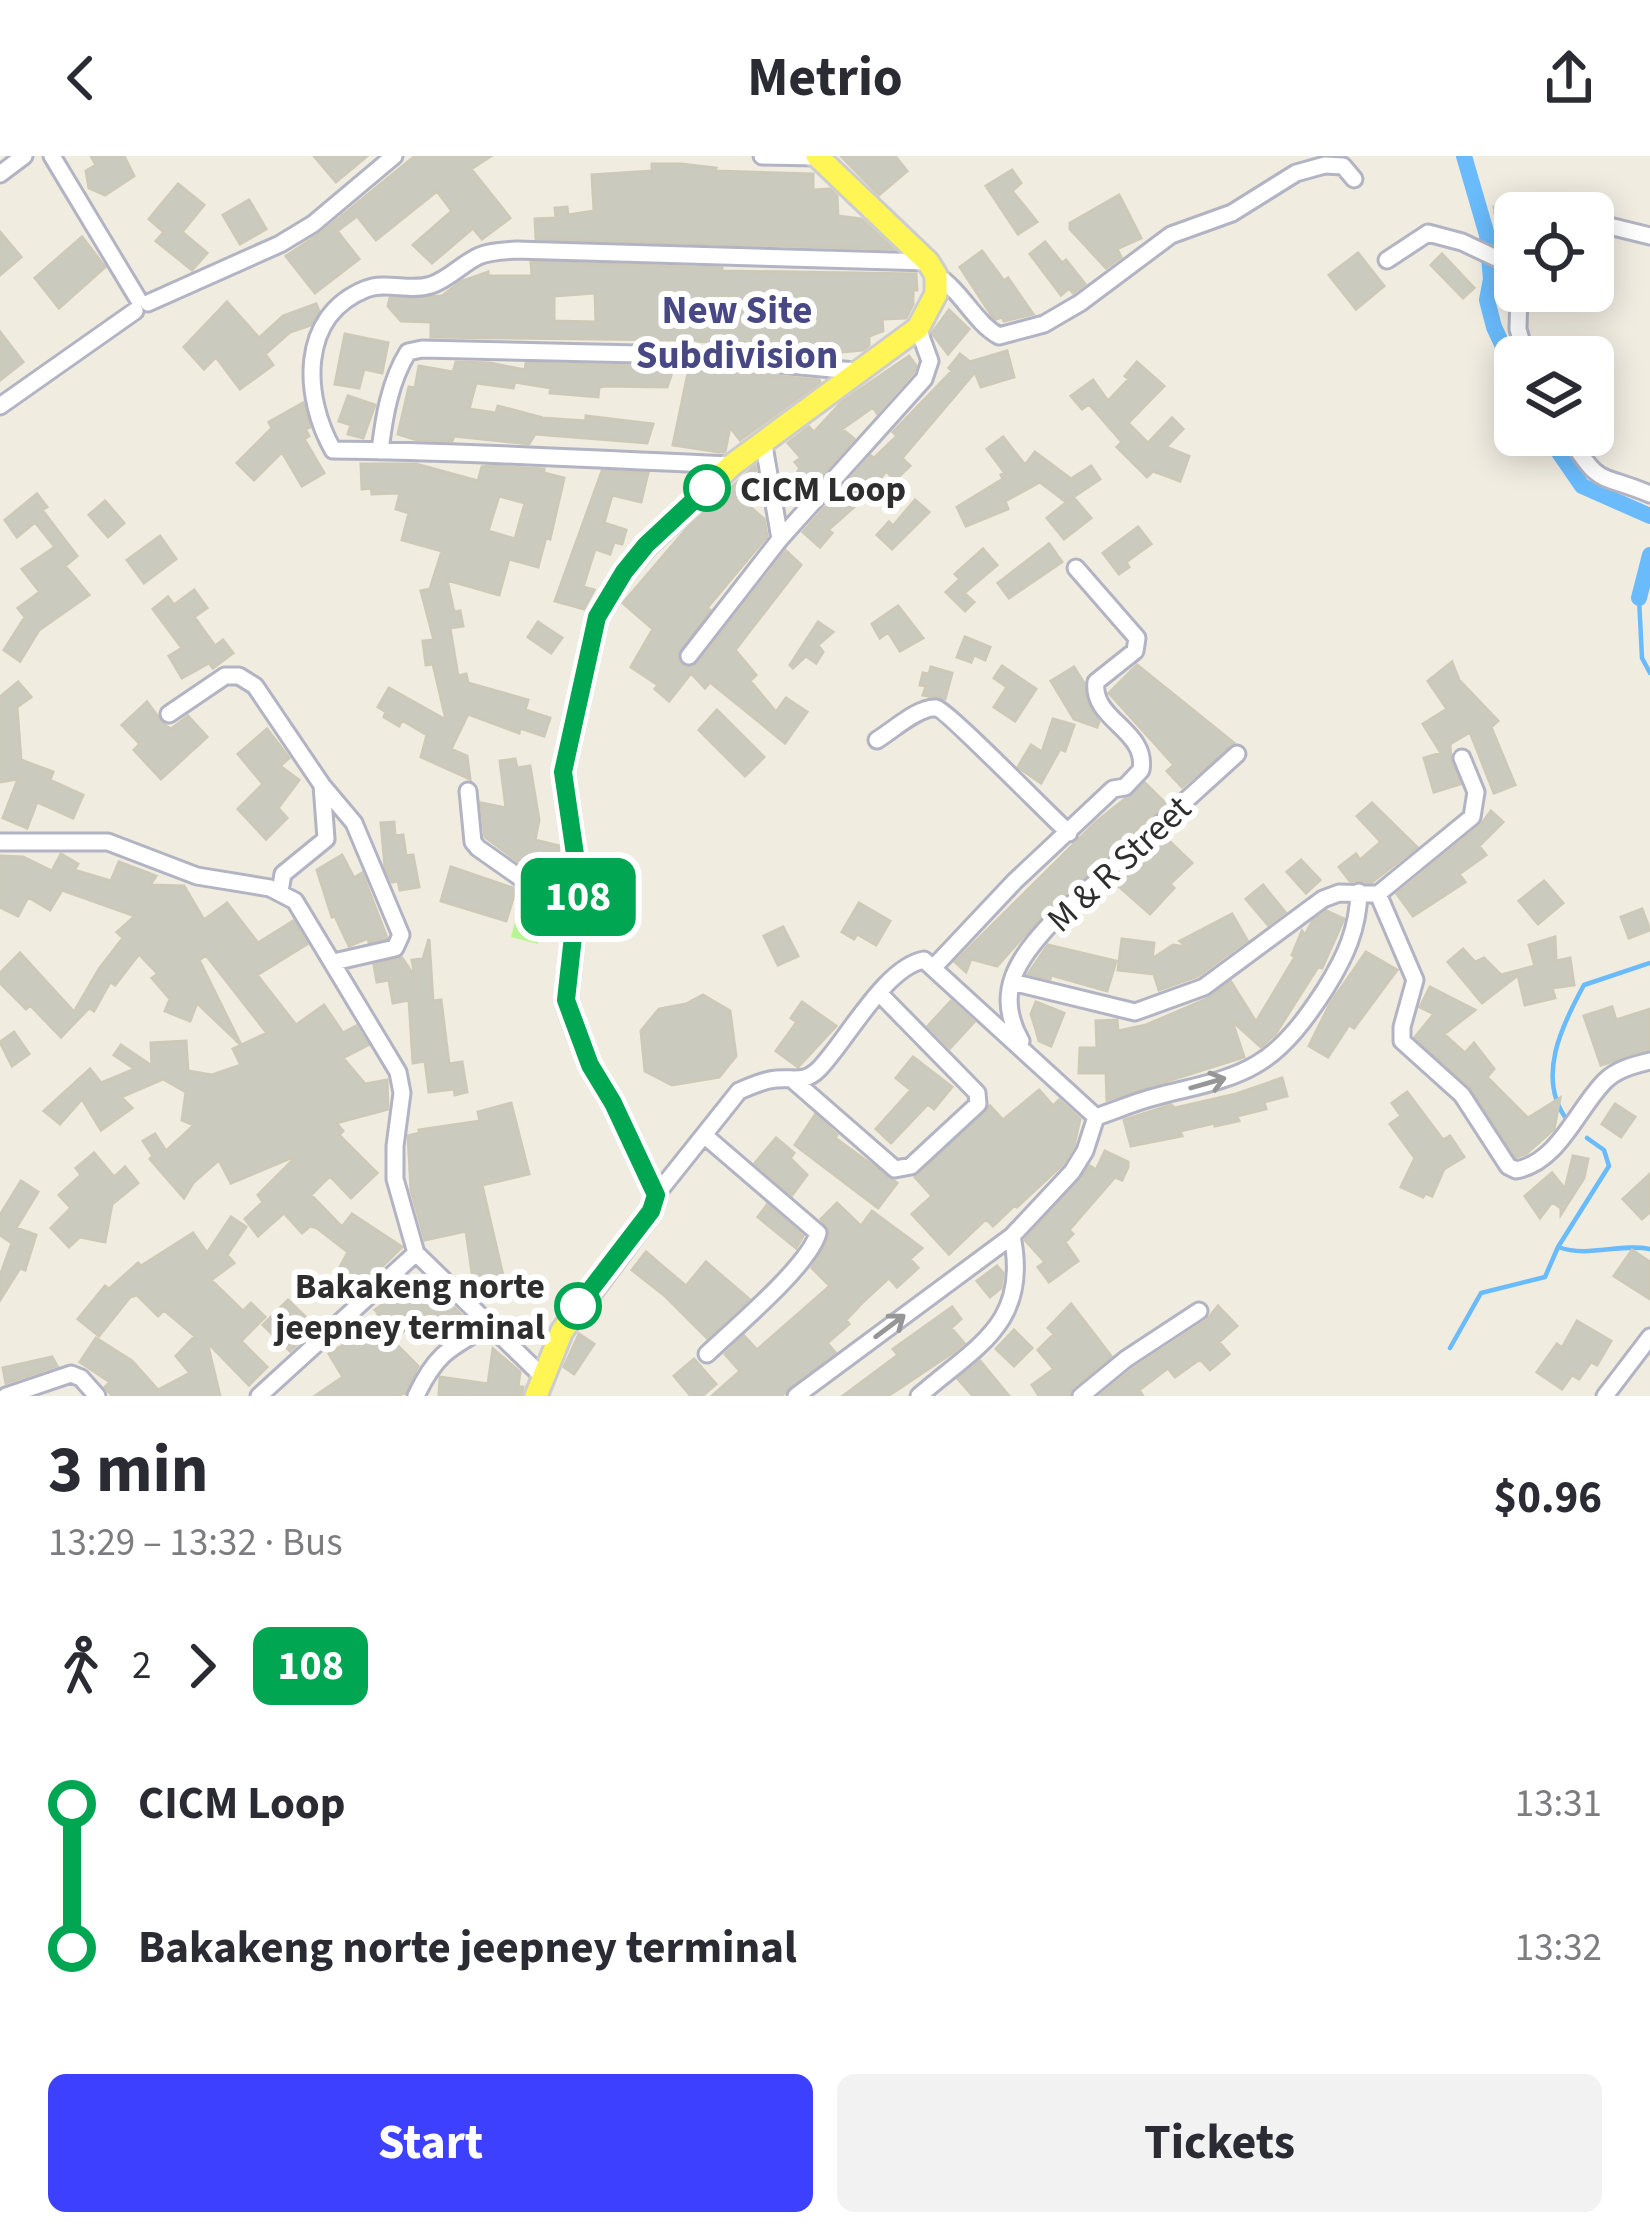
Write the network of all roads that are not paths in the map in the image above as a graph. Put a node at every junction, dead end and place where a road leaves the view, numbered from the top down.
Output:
1 (24, 156) edge
2 (52, 156) edge
3 (394, 156) edge
4 (762, 156) edge
5 (818, 157) edge
6 (0, 174) edge
7 (1354, 178) dead end
8 (1614, 227) edge
9 (1650, 236) edge
10 (1494, 257) edge
11 (1387, 260) dead end
12 (932, 268) junction
13 (140, 304) junction
14 (918, 328) junction
15 (854, 371) junction
16 (0, 406) edge
17 (763, 440) junction
18 (380, 451) junction
19 (1581, 456) edge
20 (732, 465) junction
21 (1650, 494) edge
22 (780, 539) junction
23 (1076, 568) dead end
24 (689, 656) dead end
25 (169, 714) dead end
26 (878, 740) dead end
27 (1237, 754) dead end
28 (1462, 758) dead end
29 (322, 784) junction
30 (468, 791) dead end
31 (1069, 833) junction
32 (0, 842) edge
33 (280, 891) junction
34 (1359, 892) junction
35 (1378, 894) junction
36 (576, 917) junction
37 (334, 962) junction
38 (934, 967) junction
39 (1012, 982) junction
40 (880, 994) junction
41 (1029, 1054) junction
42 (1650, 1061) edge
43 (794, 1082) junction
44 (1096, 1117) junction
45 (704, 1135) junction
46 (656, 1195) junction
47 (1012, 1236) junction
48 (416, 1253) junction
49 (1199, 1311) dead end
50 (490, 1324) junction
51 (1650, 1337) edge
52 (707, 1354) dead end
53 (539, 1387) edge
54 (264, 1394) edge
55 (6, 1396) edge
56 (97, 1396) edge
57 (416, 1396) edge
58 (796, 1396) edge
59 (919, 1396) edge
60 (1082, 1396) edge
61 (1605, 1396) edge

1 - 6 street
2 - 13 street
3 - 13 street
4 - 5 street
5 - 12 main road
7 - 12 street
8 - 9 street
10 - 11 street
12 - 14 main road
12 - 18 street
13 - 16 street
14 - 15 main road
14 - 22 street
15 - 17 main road
15 - 18 street
17 - 20 main road
17 - 22 street
18 - 20 street
19 - 21 street
20 - 36 main road
22 - 24 street
23 - 31 street
25 - 29 street
26 - 31 street
27 - 39 street, M & R Street
28 - 35 street
29 - 33 street
29 - 37 street
30 - 36 street
31 - 38 street
32 - 33 street
33 - 37 street
34 - 35 street
34 - 39 street
44 -> 34 street
35 - 42 street
36 - 46 main road
37 - 48 street
38 - 40 street
38 - 41 street
39 - 41 street
40 - 43 street
40 - 43 street
41 - 44 street
43 - 45 street
44 - 47 street
45 - 46 street
45 - 52 street
46 - 53 main road
58 -> 47 street
47 - 59 street
48 - 50 street
48 - 54 street
49 - 60 street
50 - 53 street
50 - 57 street
51 - 61 street
55 - 56 street

